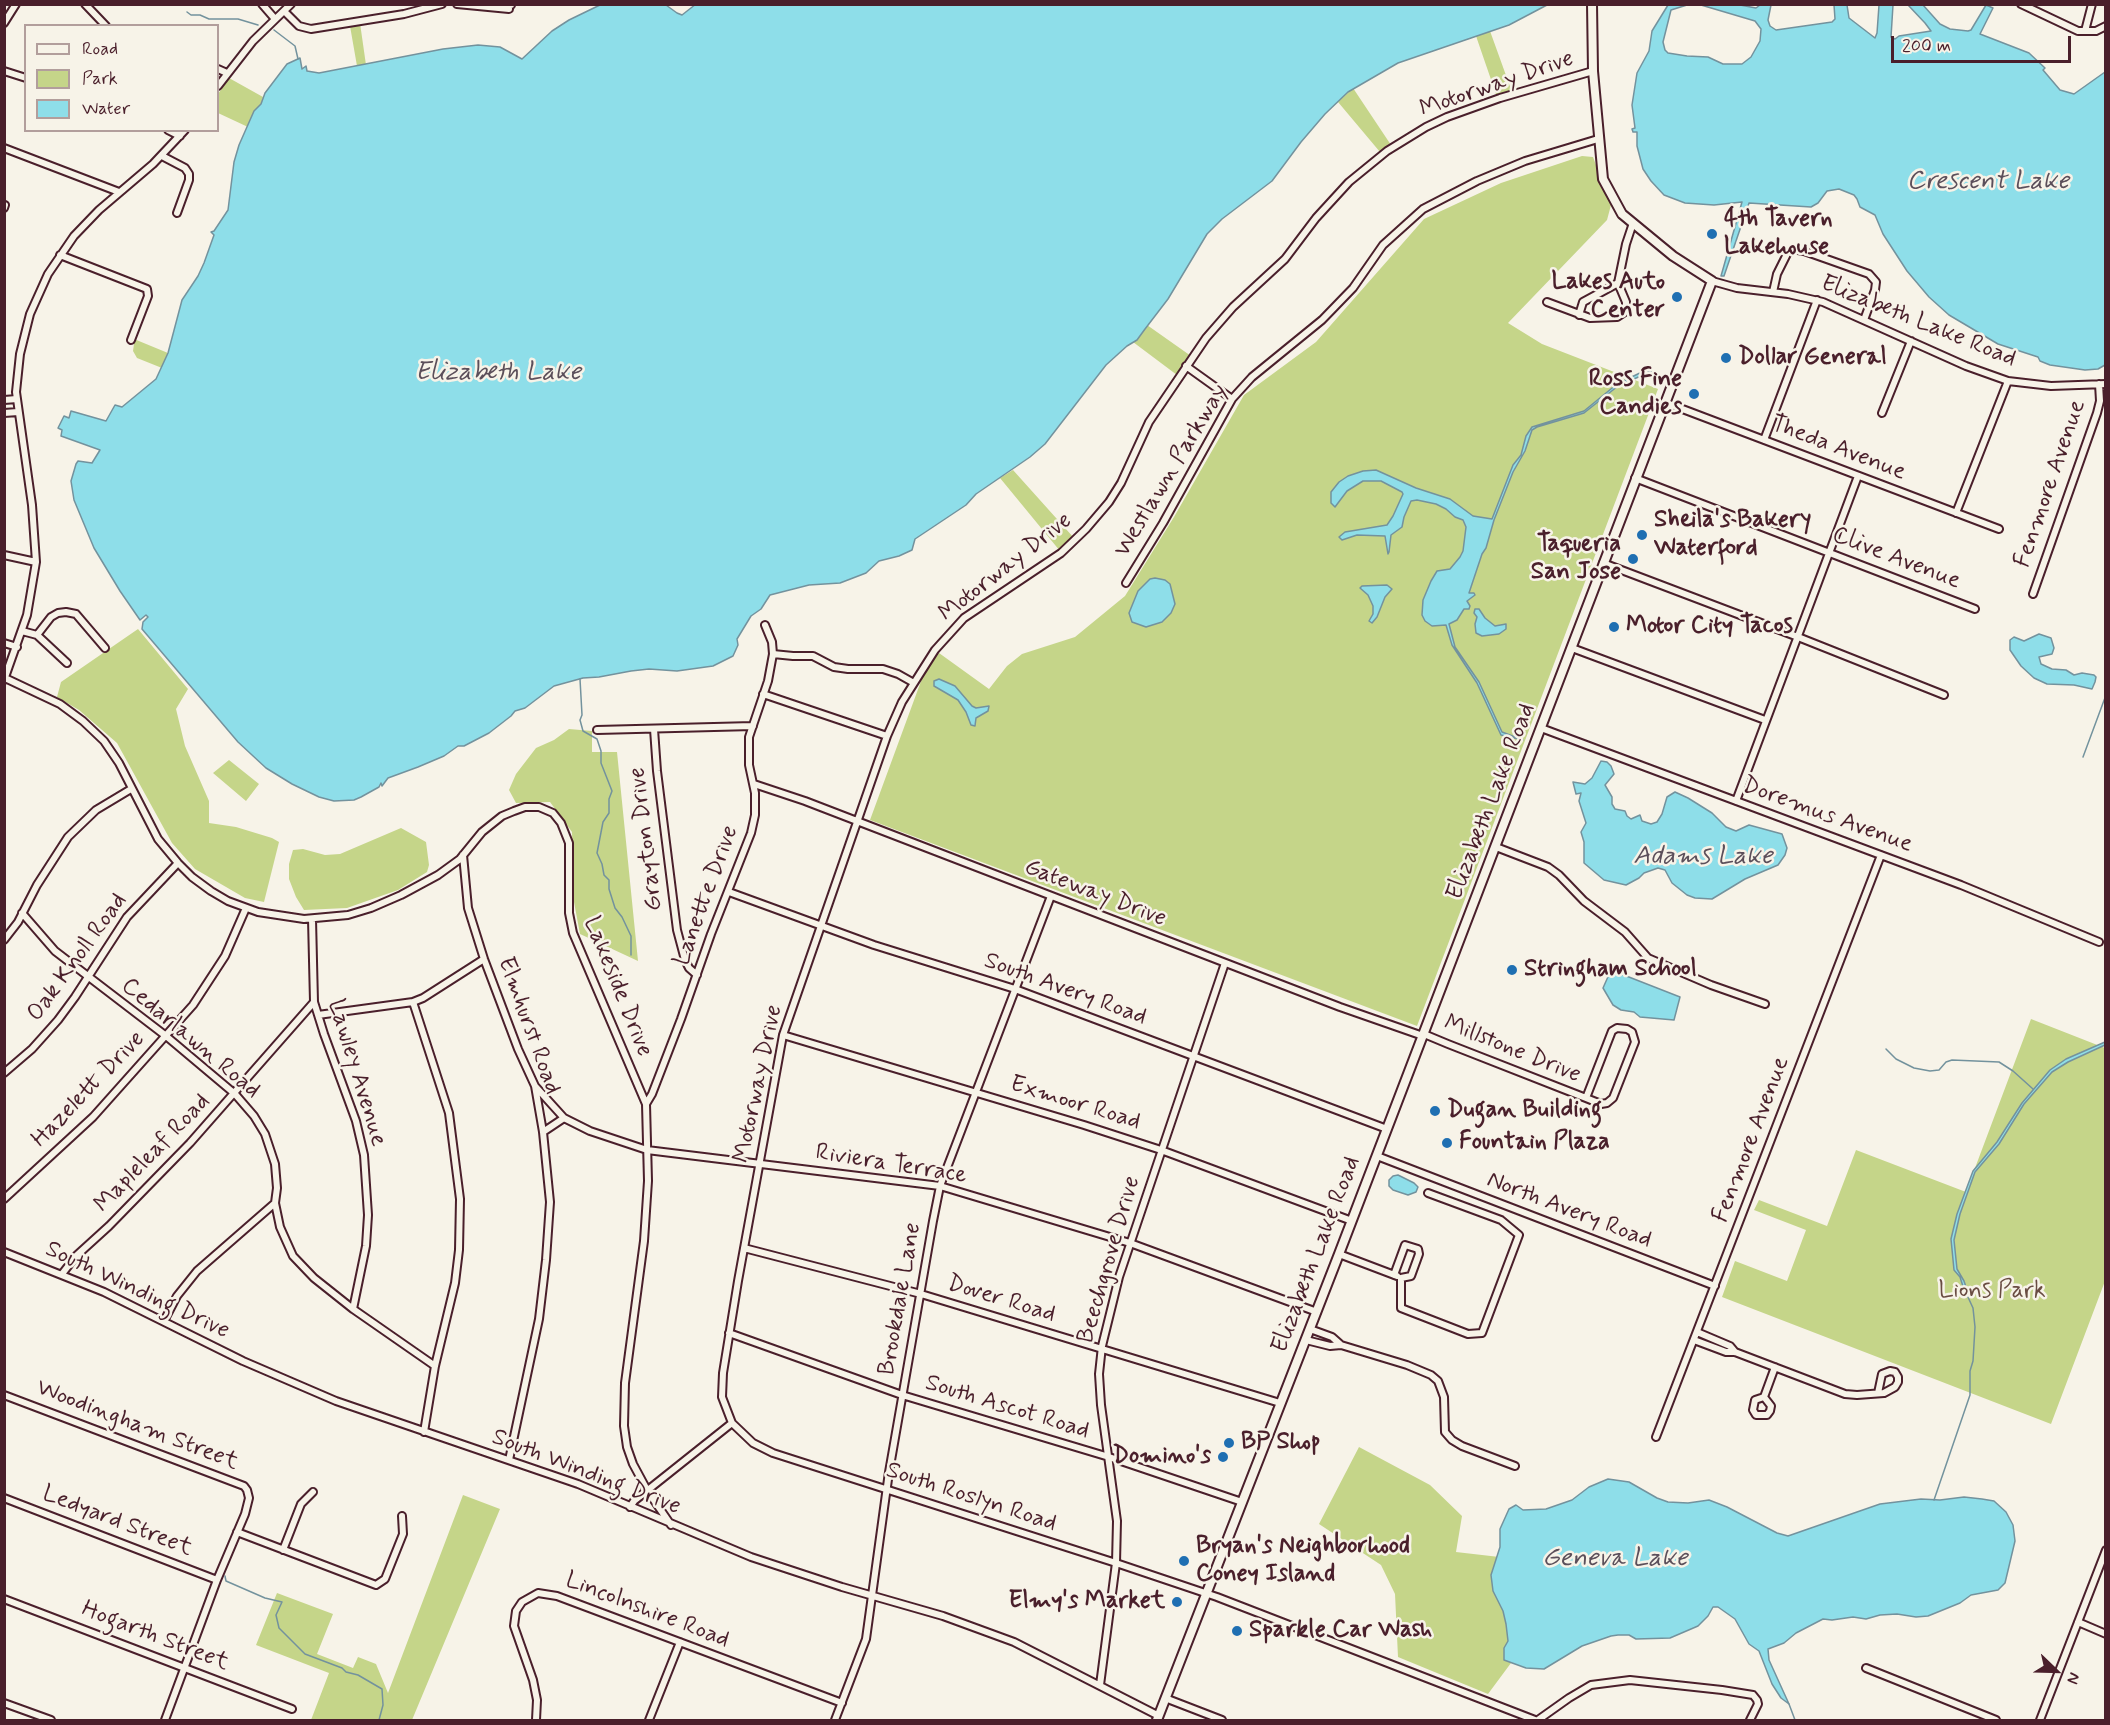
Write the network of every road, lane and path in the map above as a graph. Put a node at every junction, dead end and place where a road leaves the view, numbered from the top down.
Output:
1 (16, 4) edge
2 (85, 4) edge
3 (262, 4) edge
4 (291, 4) edge
5 (457, 4) edge
6 (1592, 4) edge
7 (2021, 4) edge
8 (2092, 4) edge
9 (441, 5) edge
10 (509, 9) dead end
11 (284, 11) junction
12 (275, 19) junction
13 (4, 23) edge
14 (104, 24) edge
15 (2106, 26) edge
16 (2085, 31) junction
17 (219, 69) edge
18 (4, 71) edge
19 (1593, 71) junction
20 (227, 73) junction
21 (24, 77) edge
22 (219, 85) edge
23 (182, 133) edge
24 (1598, 139) junction
25 (4, 148) edge
26 (162, 156) junction
27 (119, 192) junction
28 (177, 213) dead end
29 (1634, 224) junction
30 (60, 255) junction
31 (1713, 281) junction
32 (1618, 283) junction
33 (1773, 292) junction
34 (1817, 300) junction
35 (1547, 302) dead end
36 (1580, 315) junction
37 (1864, 320) junction
38 (131, 340) dead end
39 (1911, 341) junction
40 (1186, 366) junction
41 (2008, 381) junction
42 (2102, 384) edge
43 (16, 399) junction
44 (1232, 399) junction
45 (4, 400) edge
46 (1664, 402) junction
47 (18, 412) junction
48 (4, 413) edge
49 (1882, 413) dead end
50 (1764, 440) junction
51 (1858, 476) junction
52 (1635, 478) junction
53 (1956, 513) junction
54 (1999, 529) dead end
55 (1830, 552) junction
56 (4, 555) edge
57 (36, 562) junction
58 (1603, 563) junction
59 (1126, 583) dead end
60 (2033, 594) dead end
61 (1975, 609) dead end
62 (765, 625) dead end
63 (22, 631) junction
64 (37, 635) junction
65 (1798, 637) junction
66 (4, 643) edge
67 (17, 647) junction
68 (105, 648) dead end
69 (1572, 648) junction
70 (773, 654) junction
71 (67, 663) dead end
72 (5, 679) edge
73 (914, 682) junction
74 (763, 694) junction
75 (1944, 695) dead end
76 (1765, 720) junction
77 (753, 726) junction
78 (1541, 728) junction
79 (654, 729) junction
80 (597, 730) dead end
81 (887, 736) junction
82 (754, 784) junction
83 (132, 789) junction
84 (1736, 801) junction
85 (856, 821) junction
86 (1496, 847) junction
87 (463, 855) junction
88 (1881, 855) junction
89 (178, 863) junction
90 (729, 892) junction
91 (1051, 896) junction
92 (246, 908) junction
93 (22, 913) junction
94 (312, 919) junction
95 (822, 926) junction
96 (4, 940) edge
97 (2099, 942) dead end
98 (484, 959) junction
99 (1225, 963) junction
100 (696, 975) junction
101 (87, 977) junction
102 (1015, 989) junction
103 (314, 1002) junction
104 (413, 1002) junction
105 (1764, 1004) dead end
106 (318, 1015) junction
107 (783, 1035) junction
108 (1423, 1035) junction
109 (166, 1036) junction
110 (1193, 1056) junction
111 (4, 1073) edge
112 (535, 1086) junction
113 (975, 1093) junction
114 (235, 1094) junction
115 (1586, 1098) junction
116 (646, 1104) junction
117 (564, 1118) junction
118 (1387, 1129) junction
119 (543, 1132) junction
120 (647, 1150) junction
121 (1161, 1150) junction
122 (1377, 1156) junction
123 (760, 1164) junction
124 (940, 1186) junction
125 (1428, 1193) dead end
126 (4, 1199) edge
127 (275, 1203) junction
128 (1352, 1221) junction
129 (1130, 1243) junction
130 (744, 1248) junction
131 (4, 1252) edge
132 (1339, 1254) junction
133 (62, 1274) junction
134 (1394, 1275) junction
135 (1401, 1278) junction
136 (1715, 1286) junction
137 (921, 1294) junction
138 (353, 1309) junction
139 (1317, 1312) junction
140 (164, 1321) junction
141 (1310, 1329) junction
142 (1697, 1332) junction
143 (729, 1333) junction
144 (1306, 1340) junction
145 (1694, 1340) junction
146 (1719, 1341) junction
147 (1341, 1345) junction
148 (1717, 1349) junction
149 (1102, 1350) junction
150 (1735, 1352) junction
151 (435, 1366) junction
152 (1775, 1367) junction
153 (1878, 1393) dead end
154 (4, 1395) edge
155 (902, 1395) junction
156 (1764, 1397) dead end
157 (1280, 1403) junction
158 (732, 1423) junction
159 (424, 1432) junction
160 (1656, 1437) dead end
161 (1109, 1457) junction
162 (509, 1460) junction
163 (1515, 1466) dead end
164 (647, 1490) junction
165 (886, 1490) junction
166 (314, 1492) dead end
167 (4, 1498) edge
168 (1242, 1502) junction
169 (630, 1507) junction
170 (402, 1516) dead end
171 (671, 1525) junction
172 (237, 1532) junction
173 (283, 1550) junction
174 (2106, 1550) edge
175 (1116, 1563) junction
176 (218, 1580) junction
177 (1206, 1594) junction
178 (872, 1596) junction
179 (4, 1599) edge
180 (2078, 1622) junction
181 (2106, 1634) edge
182 (680, 1642) junction
183 (184, 1668) junction
184 (1866, 1668) dead end
185 (1100, 1685) junction
186 (1166, 1698) junction
187 (4, 1702) edge
188 (842, 1703) junction
189 (292, 1709) dead end
190 (28, 1712) junction
191 (1158, 1718) edge
192 (24, 1720) edge
193 (51, 1720) edge
194 (165, 1720) edge
195 (537, 1720) edge
196 (650, 1720) edge
197 (835, 1720) edge
198 (1222, 1720) edge
199 (1536, 1720) edge
200 (1750, 1720) edge
201 (1996, 1720) edge
202 (2040, 1720) edge

1 - 13 street
2 - 14 street
3 - 12 street
4 - 11 street
5 - 10 street
6 - 19 main road
7 - 16 street
8 - 16 street
9 - 11 street
11 - 12 street
12 - 20 street
15 - 16 street
17 - 20 street
18 - 21 street
19 - 24 main road
19 - 40 street, Motorway Drive
20 - 22 street
23 - 26 street
24 - 29 main road
24 - 44 street, Westlawn Parkway
25 - 27 street
26 - 27 street
26 - 28 street
27 - 30 street
29 - 31 main road
29 - 32 street
30 - 38 street
30 - 43 street
31 - 33 street, Elizabeth Lake Road
31 - 46 main road, Elizabeth Lake Road
32 - 36 street
32 - 36 street
33 - 34 street, Elizabeth Lake Road
33 - 37 street
34 - 37 street, Elizabeth Lake Road
34 - 50 street
35 - 36 street
37 - 39 street, Elizabeth Lake Road
39 - 41 street, Elizabeth Lake Road
39 - 49 street
40 - 44 street
40 - 73 street, Motorway Drive
41 - 42 street, Elizabeth Lake Road
41 - 53 street
42 - 60 street, Fenmore Avenue
43 - 45 street
43 - 47 street
44 - 59 street, Westlawn Parkway
46 - 50 street, Theda Avenue
46 - 52 main road, Elizabeth Lake Road
47 - 48 street
47 - 57 street
50 - 51 street, Theda Avenue
51 - 53 street, Theda Avenue
51 - 55 street
52 - 55 street, Clive Avenue
52 - 58 main road, Elizabeth Lake Road
53 - 54 street, Theda Avenue
55 - 61 street, Clive Avenue
55 - 65 street
56 - 57 street
57 - 63 street
58 - 65 street
58 - 69 main road, Elizabeth Lake Road
62 - 70 street, Lanette Drive
63 - 64 street
63 - 67 street
64 - 68 street
64 - 71 street
65 - 75 street
65 - 76 street
66 - 67 street
67 - 72 street
69 - 76 street
69 - 78 main road, Elizabeth Lake Road
70 - 73 street
70 - 74 street, Lanette Drive
72 - 83 street, Lakeside Drive
73 - 81 street, Motorway Drive
74 - 77 street, Lanette Drive
74 - 81 street
76 - 84 street
77 - 79 street
77 - 82 street, Lanette Drive
78 - 84 street, Doremus Avenue
78 - 86 main road, Elizabeth Lake Road
79 - 80 street
79 - 100 street, Grayton Drive
81 - 85 street, Motorway Drive
82 - 85 street, Gateway Drive
82 - 90 street, Lanette Drive
83 - 89 street, Lakeside Drive
83 - 93 street
84 - 88 street, Doremus Avenue
85 - 91 street, Gateway Drive
85 - 95 street, Motorway Drive
86 - 105 street
86 - 108 main road, Elizabeth Lake Road
87 - 94 street, Lakeside Drive
87 - 98 street, Elmhurst Road
87 - 116 street, Lakeside Drive
88 - 97 street, Doremus Avenue
88 - 136 street, Fenmore Avenue
89 - 92 street, Lakeside Drive
89 - 101 street, Oak Knoll Road
90 - 95 street, South Avery Road
90 - 100 street, Lanette Drive
91 - 99 street, Gateway Drive
91 - 102 street, Brookdale Lane
92 - 94 street, Lakeside Drive
92 - 109 street, Hazelett Drive
93 - 96 street
93 - 101 street, Cedarlawn Road
94 - 103 street, Lawley Avenue
95 - 102 street, South Avery Road
95 - 107 street, Motorway Drive
98 - 104 street
98 - 112 street, Elmhurst Road
99 - 108 street, Gateway Drive
99 - 110 street, Beechgrove Drive
100 - 116 street, Lanette Drive
101 - 109 street, Cedarlawn Road
101 - 111 street, Oak Knoll Road
102 - 110 street, South Avery Road
102 - 113 street, Brookdale Lane
103 - 106 street, Lawley Avenue
103 - 114 street, Mapleleaf Road
104 - 106 street
104 - 151 street
106 - 138 street, Lawley Avenue
107 - 113 street, Exmoor Road
107 - 123 street, Motorway Drive
108 - 115 street, Millstone Drive
108 - 118 main road, Elizabeth Lake Road
109 - 114 street, Cedarlawn Road
109 - 126 street, Hazelett Drive
110 - 118 street, South Avery Road
110 - 121 street, Beechgrove Drive
112 - 117 street, Riviera Terrace
112 - 119 street, Elmhurst Road
113 - 121 street, Exmoor Road
113 - 124 street, Brookdale Lane
114 - 127 street, Cedarlawn Road
114 - 133 street, Mapleleaf Road
115 - 115 street, Millstone Drive
116 - 120 street, Lakeside Drive
117 - 119 street
117 - 120 street, Riviera Terrace
118 - 122 main road, Elizabeth Lake Road
119 - 162 street, Elmhurst Road
120 - 123 street, Riviera Terrace
120 - 164 street, Lakeside Drive
121 - 128 street, Exmoor Road
121 - 129 street, Beechgrove Drive
122 - 128 main road, Elizabeth Lake Road
122 - 136 street, North Avery Road
123 - 124 street, Riviera Terrace
123 - 130 street, Motorway Drive
124 - 129 street, Riviera Terrace
124 - 137 street, Brookdale Lane
125 - 135 street
127 - 138 street, Cedarlawn Road
127 - 140 street
128 - 132 main road, Elizabeth Lake Road
129 - 139 street, Riviera Terrace
129 - 149 street, Beechgrove Drive
130 - 137 street, Dover Road
130 - 143 street, Motorway Drive
131 - 133 street, South Winding Drive
132 - 134 street
132 - 139 main road, Elizabeth Lake Road
133 - 140 street, South Winding Drive
134 - 135 street
134 - 135 street
136 - 142 street, Fenmore Avenue
137 - 149 street, Dover Road
137 - 155 street, Brookdale Lane
138 - 151 street, Cedarlawn Road
139 - 141 main road, Elizabeth Lake Road
140 - 159 street, South Winding Drive
141 - 144 main road, Elizabeth Lake Road
141 - 147 street
142 - 145 street, Fenmore Avenue
142 - 146 street
143 - 155 street, South Ascot Road
143 - 158 street, Motorway Drive
144 - 147 street
144 - 157 main road, Elizabeth Lake Road
145 - 148 street
145 - 160 street, Fenmore Avenue
146 - 148 street
146 - 150 street
147 - 163 street
148 - 150 street
149 - 157 street, Dover Road
149 - 161 street, Beechgrove Drive
150 - 152 street
151 - 159 street
152 - 153 street
152 - 156 street
154 - 172 street, Woodingham Street
155 - 161 street, South Ascot Road
155 - 165 street, Brookdale Lane
157 - 168 main road, Elizabeth Lake Road
158 - 164 street
158 - 165 street, South Roslyn Road
159 - 162 street, South Winding Drive
161 - 168 street, South Ascot Road
161 - 175 street, Beechgrove Drive
162 - 169 street, South Winding Drive
164 - 169 street
164 - 171 street, Lakeside Drive
165 - 175 street, South Roslyn Road
165 - 178 street, Brookdale Lane
166 - 173 street
167 - 176 street, Ledyard Street
168 - 177 main road, Elizabeth Lake Road
169 - 171 street, South Winding Drive
170 - 173 street
171 - 178 street, South Winding Drive
172 - 173 street
172 - 176 street
174 - 180 street
175 - 177 street, South Roslyn Road
175 - 185 street, Beechgrove Drive
176 - 183 street
177 - 186 main road, Elizabeth Lake Road
177 - 199 street, South Roslyn Road
178 - 185 street, South Winding Drive
178 - 188 street, Brookdale Lane
179 - 183 street, Hogarth Street
180 - 181 street
180 - 202 street
182 - 188 street, Lincolnshire Road
182 - 195 street, Lincolnshire Road
182 - 196 street
183 - 189 street, Hogarth Street
183 - 194 street
184 - 201 street
185 - 191 street, South Winding Drive
186 - 191 main road, Elizabeth Lake Road
186 - 198 street
187 - 190 street
188 - 197 street, Brookdale Lane
190 - 192 street
190 - 193 street
199 - 200 street

